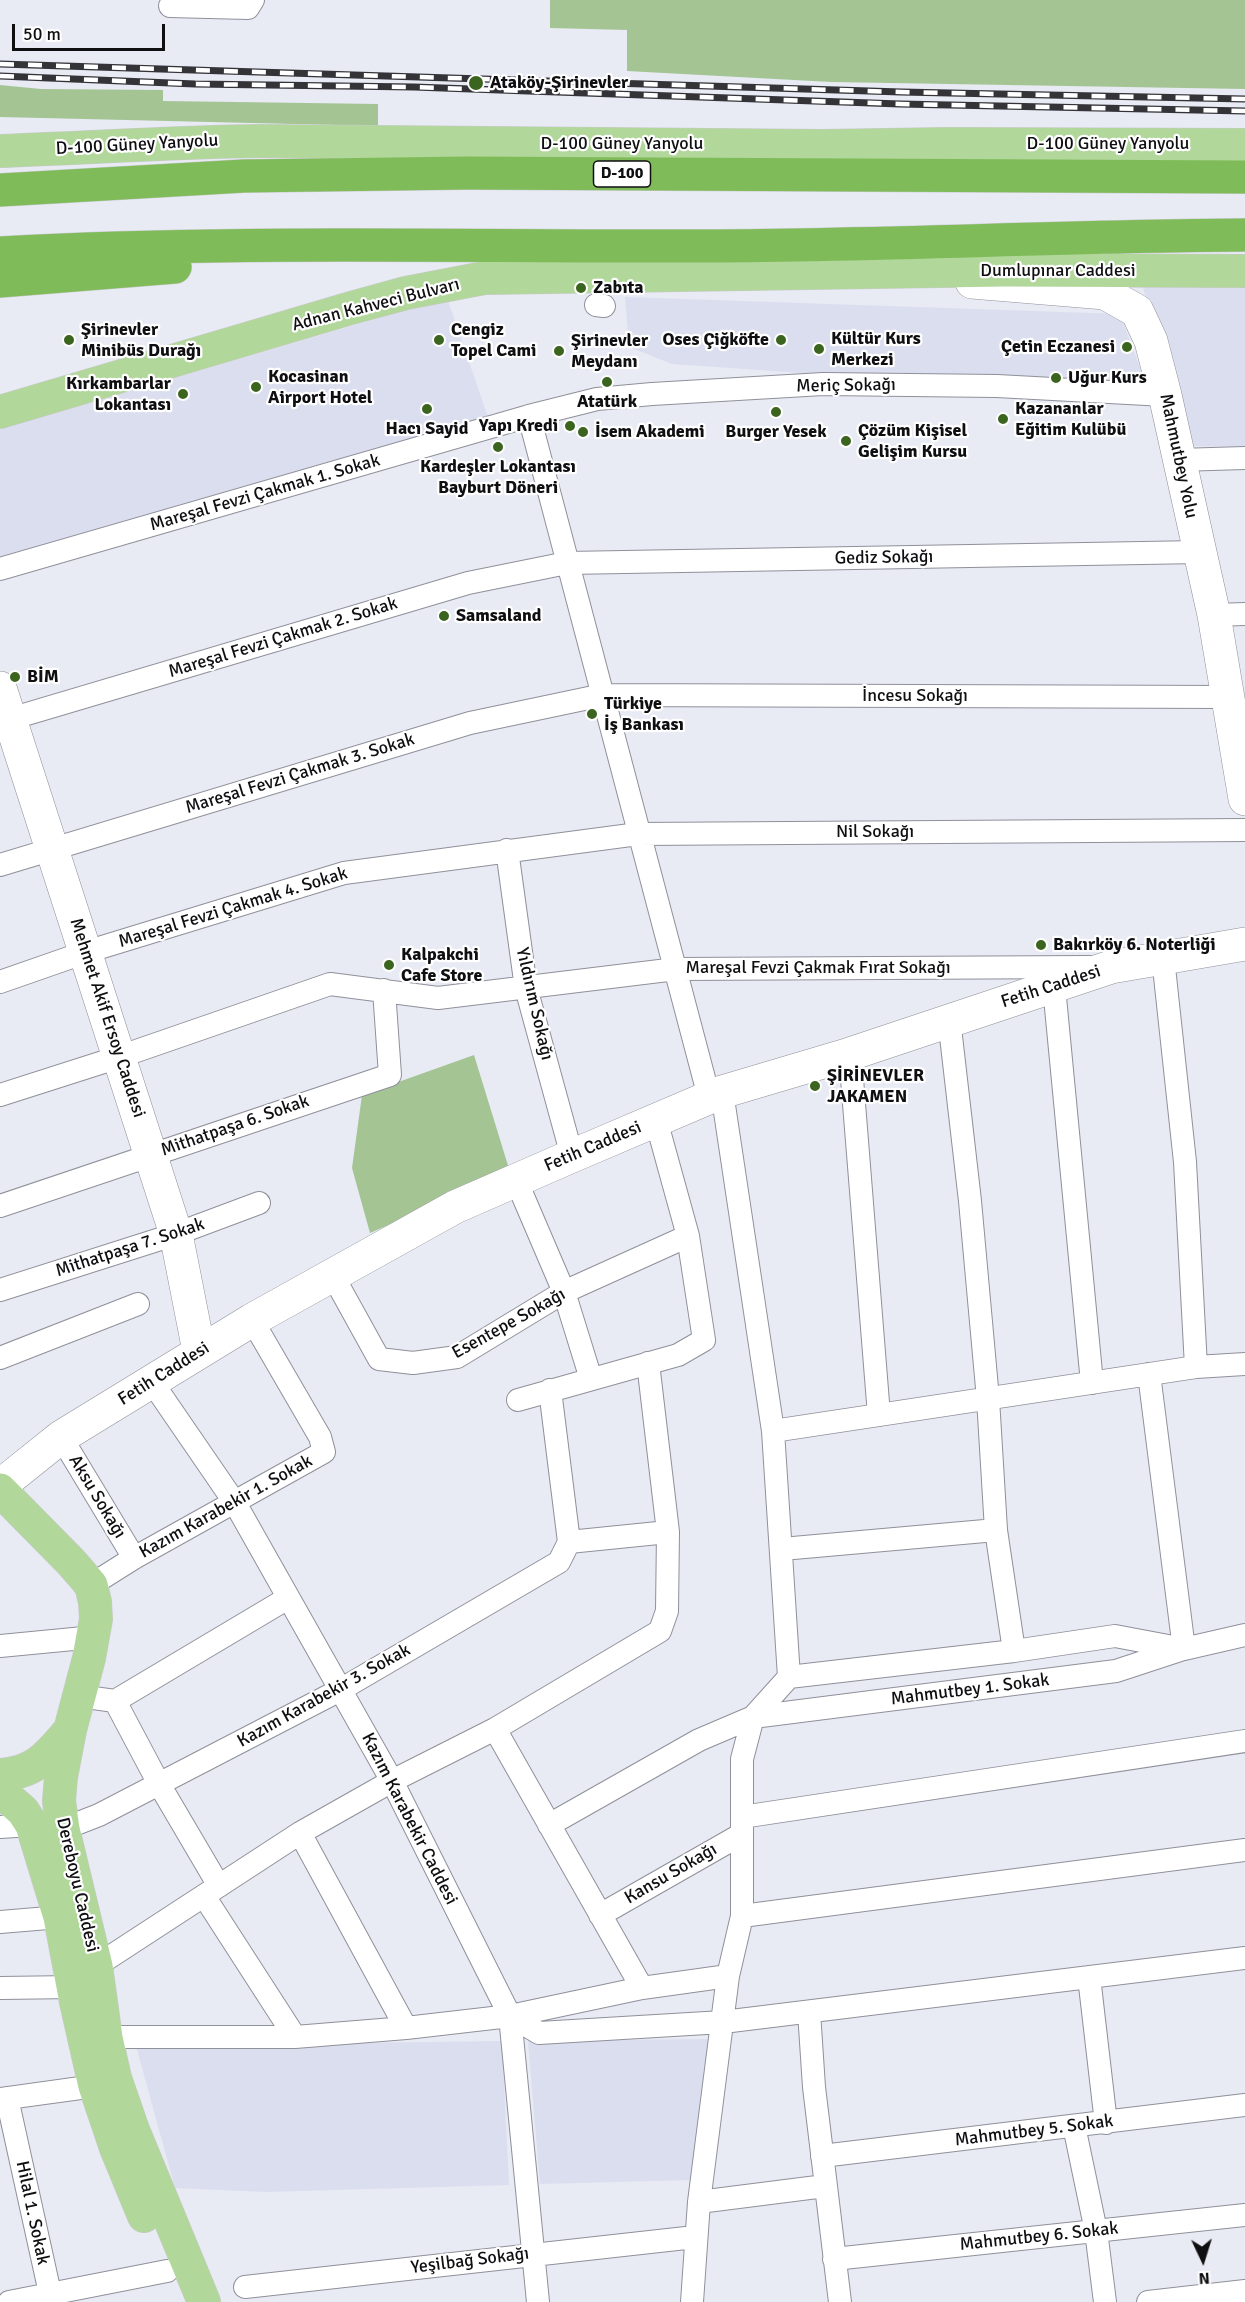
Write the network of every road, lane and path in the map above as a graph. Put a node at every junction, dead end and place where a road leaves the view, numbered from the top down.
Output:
1 (253, 0) edge
2 (170, 6) dead end
3 (0, 129) edge
4 (170, 142) junction
5 (1245, 145) edge
6 (0, 151) edge
7 (0, 167) edge
8 (1245, 177) edge
9 (169, 180) junction
10 (0, 190) edge
11 (1245, 235) edge
12 (330, 245) junction
13 (0, 254) edge
14 (1245, 271) edge
15 (872, 272) junction
16 (0, 281) edge
17 (1165, 395) junction
18 (0, 412) edge
19 (529, 416) junction
20 (1245, 458) edge
21 (1178, 460) junction
22 (1200, 552) junction
23 (567, 563) junction
24 (0, 569) edge
25 (1229, 614) edge
26 (0, 688) edge
27 (603, 695) junction
28 (1228, 697) junction
29 (5, 721) edge
30 (1240, 737) edge
31 (1245, 799) edge
32 (1245, 830) edge
33 (638, 834) junction
34 (52, 848) junction
35 (507, 850) junction
36 (0, 865) edge
37 (1245, 944) edge
38 (86, 952) junction
39 (1162, 958) junction
40 (1111, 967) junction
41 (676, 969) junction
42 (0, 982) edge
43 (1054, 987) junction
44 (526, 988) junction
45 (384, 990) junction
46 (950, 1019) junction
47 (850, 1054) junction
48 (119, 1057) junction
49 (0, 1095) edge
50 (715, 1095) junction
51 (657, 1120) junction
52 (151, 1155) junction
53 (572, 1156) junction
54 (516, 1180) junction
55 (259, 1203) dead end
56 (0, 1206) edge
57 (176, 1234) junction
58 (688, 1236) junction
59 (332, 1274) junction
60 (0, 1290) edge
61 (564, 1292) junction
62 (138, 1304) dead end
63 (252, 1320) junction
64 (200, 1351) junction
65 (0, 1358) edge
66 (648, 1364) junction
67 (1245, 1364) edge
68 (1196, 1367) junction
69 (1149, 1374) junction
70 (591, 1379) junction
71 (152, 1382) junction
72 (1092, 1383) junction
73 (550, 1390) junction
74 (988, 1399) junction
75 (518, 1400) dead end
76 (879, 1415) junction
77 (772, 1431) junction
78 (61, 1437) junction
79 (0, 1486) edge
80 (0, 1490) edge
81 (235, 1503) junction
82 (996, 1530) junction
83 (668, 1532) junction
84 (569, 1542) junction
85 (782, 1549) junction
86 (134, 1558) junction
87 (91, 1585) junction
88 (288, 1598) junction
89 (1245, 1635) edge
90 (94, 1637) junction
91 (0, 1646) edge
92 (1184, 1649) junction
93 (1014, 1651) junction
94 (789, 1677) junction
95 (340, 1690) junction
96 (79, 1696) junction
97 (115, 1701) junction
98 (753, 1717) junction
99 (495, 1729) junction
100 (70, 1730) junction
101 (1245, 1742) edge
102 (0, 1775) edge
103 (392, 1781) junction
104 (159, 1784) junction
105 (0, 1791) edge
106 (549, 1825) junction
107 (742, 1825) junction
108 (0, 1827) edge
109 (47, 1827) junction
110 (300, 1833) junction
111 (1245, 1850) edge
112 (211, 1891) junction
113 (600, 1915) junction
114 (742, 1916) junction
115 (60, 1917) junction
116 (0, 1922) edge
117 (1245, 1958) edge
118 (85, 1976) junction
119 (728, 1976) junction
120 (1089, 1977) junction
121 (0, 1988) edge
122 (642, 1988) junction
123 (809, 2012) junction
124 (510, 2016) junction
125 (723, 2022) junction
126 (406, 2028) junction
127 (295, 2037) junction
128 (96, 2040) junction
129 (95, 2086) junction
130 (3, 2098) edge
131 (1245, 2105) edge
132 (1106, 2123) junction
133 (1074, 2126) junction
134 (822, 2157) junction
135 (825, 2186) junction
136 (699, 2202) junction
137 (1245, 2215) edge
138 (1096, 2231) junction
139 (695, 2237) junction
140 (535, 2254) junction
141 (834, 2259) junction
142 (167, 2271) junction
143 (245, 2287) dead end
144 (1245, 2291) edge
145 (50, 2293) junction
146 (9, 2302) edge
147 (181, 2302) edge
148 (204, 2302) edge
149 (538, 2302) edge
150 (692, 2302) edge
151 (840, 2302) edge
152 (1105, 2302) edge
153 (1148, 2302) edge

1 - 2 street
3 - 4 main road
4 - 5 main road, D-100 Güney Yanyolu
4 - 6 main road, D-100 Güney Yanyolu
7 - 9 highway
8 - 9 highway, D-100
9 - 10 highway, D-100
11 - 12 highway
12 - 13 highway
12 - 16 highway
14 - 15 main road, Dumlupınar Caddesi
15 - 17 street, Mahmutbey Yolu
15 - 18 main road, Adnan Kahveci Bulvarı
17 - 19 street, Meriç Sokağı
17 - 21 street, Mahmutbey Yolu
19 - 23 street
19 - 24 street, Mareşal Fevzi Çakmak 1. Sokak
20 - 21 street
21 - 22 street, Mahmutbey Yolu
22 - 23 street, Gediz Sokağı
22 - 25 street, Mahmutbey Yolu
23 - 27 street
23 - 29 street, Mareşal Fevzi Çakmak 2. Sokak
25 - 28 street, Mahmutbey Yolu
26 - 29 street, Mehmet Akif Ersoy Caddesi
27 - 28 street, İncesu Sokağı
27 - 33 street
27 - 34 street, Mareşal Fevzi Çakmak 3. Sokak
28 - 30 street, Mahmutbey Yolu
29 - 34 street, Mehmet Akif Ersoy Caddesi
30 - 31 street, Mahmutbey Yolu
32 - 33 street, Nil Sokağı
33 - 35 street, Nil Sokağı
33 - 41 street
34 - 36 street, Mareşal Fevzi Çakmak 3. Sokak
34 - 38 street, Mehmet Akif Ersoy Caddesi
35 - 38 street, Mareşal Fevzi Çakmak 4. Sokak
35 - 44 street, Yıldırım Sokağı
37 - 39 street, Fetih Caddesi
38 - 42 street, Mareşal Fevzi Çakmak 4. Sokak
38 - 48 street, Mehmet Akif Ersoy Caddesi
39 - 40 street, Fetih Caddesi
39 - 68 street
40 - 41 street, Mareşal Fevzi Çakmak Fırat Sokağı
40 - 43 street, Fetih Caddesi
41 - 44 street, Mareşal Fevzi Çakmak Fırat Sokağı
41 - 50 street
43 - 46 street, Fetih Caddesi
43 - 72 street
44 - 45 street, Mareşal Fevzi Çakmak Fırat Sokağı
44 - 53 street, Yıldırım Sokağı
45 - 48 street, Mareşal Fevzi Çakmak Fırat Sokağı
45 - 52 street, Mithatpaşa 6. Sokak
46 - 47 street, Fetih Caddesi
46 - 74 street
47 - 50 street, Fetih Caddesi
47 - 76 street
48 - 49 street, Mareşal Fevzi Çakmak Fırat Sokağı
48 - 52 street, Mehmet Akif Ersoy Caddesi
50 - 51 street, Fetih Caddesi
50 - 77 street
51 - 53 street, Fetih Caddesi
51 - 58 street
52 - 56 street, Mithatpaşa 6. Sokak
52 - 57 street, Mehmet Akif Ersoy Caddesi
53 - 54 street, Fetih Caddesi
54 - 59 street, Fetih Caddesi
54 - 61 street
55 - 57 street, Mithatpaşa 7. Sokak
57 - 60 street, Mithatpaşa 7. Sokak
57 - 64 street, Mehmet Akif Ersoy Caddesi
58 - 61 street, Esentepe Sokağı
58 - 66 street
59 - 61 street, Esentepe Sokağı
59 - 63 street, Fetih Caddesi
61 - 70 street
62 - 65 street
63 - 64 street, Fetih Caddesi
63 - 81 street, Kazım Karabekir 1. Sokak
64 - 71 street, Fetih Caddesi
66 - 70 street
66 - 83 street
67 - 68 street
68 - 69 street
69 - 72 street
69 - 92 street
70 - 73 street
71 - 78 street, Fetih Caddesi
71 - 81 street, Kazım Karabekir Caddesi
72 - 74 street
73 - 75 street
73 - 84 street
74 - 76 street
74 - 82 street
76 - 77 street
77 - 85 street
78 - 79 street, Fetih Caddesi
78 - 86 street, Aksu Sokağı
80 - 87 main road
81 - 86 street, Kazım Karabekir 1. Sokak
81 - 88 street, Kazım Karabekir Caddesi
82 - 85 street
82 - 93 street
83 - 84 street
83 - 99 street
84 - 95 street, Kazım Karabekir 3. Sokak
85 - 94 street
86 - 87 street, Kazım Karabekir 1. Sokak
87 - 90 main road, Dereboyu Caddesi
88 - 95 street, Kazım Karabekir Caddesi
88 - 97 street
89 - 92 street, Mahmutbey 1. Sokak
90 - 91 street
90 - 96 main road, Dereboyu Caddesi
92 - 93 street
92 - 98 street, Mahmutbey 1. Sokak
93 - 94 street
94 - 98 street
95 - 103 street, Kazım Karabekir Caddesi
95 - 104 street, Kazım Karabekir 3. Sokak
96 - 97 street
96 - 100 main road, Dereboyu Caddesi
97 - 104 street
98 - 106 street
98 - 107 street
99 - 103 street
99 - 106 street
100 - 102 main road
100 - 109 main road, Dereboyu Caddesi
101 - 107 street
103 - 110 street
103 - 124 street, Kazım Karabekir Caddesi
104 - 109 street, Kazım Karabekir 3. Sokak
104 - 112 street
105 - 109 main road, Dereboyu Caddesi
106 - 113 street
107 - 113 street, Kansu Sokağı
107 - 114 street
108 - 109 street, Kazım Karabekir 3. Sokak
109 - 115 main road, Dereboyu Caddesi
109 - 118 main road, Dereboyu Caddesi
110 - 112 street
110 - 126 street
111 - 114 street
112 - 118 street
112 - 127 street
113 - 122 street
114 - 119 street
115 - 116 street
115 - 118 main road, Dereboyu Caddesi
117 - 120 street
118 - 121 street
118 - 128 main road, Dereboyu Caddesi
119 - 122 street
119 - 125 street
120 - 123 street
120 - 132 street
122 - 124 street
123 - 125 street
123 - 134 street
124 - 125 street
124 - 126 street
124 - 140 street, Kazım Karabekir Caddesi
125 - 136 street
126 - 127 street
127 - 128 street
128 - 129 main road, Dereboyu Caddesi
128 - 148 main road, Dereboyu Caddesi
129 - 130 street
129 - 142 main road, Dereboyu Caddesi
130 - 145 street, Hilal 1. Sokak
131 - 132 street, Mahmutbey 5. Sokak
132 - 133 street, Mahmutbey 5. Sokak
133 - 134 street, Mahmutbey 5. Sokak
133 - 138 street
134 - 135 street
135 - 136 street
135 - 141 street
136 - 139 street
137 - 138 street, Mahmutbey 6. Sokak
138 - 141 street, Mahmutbey 6. Sokak
138 - 152 street
139 - 140 street, Yeşilbağ Sokağı
139 - 150 street
140 - 143 street, Yeşilbağ Sokağı
140 - 149 street, Kazım Karabekir Caddesi
141 - 151 street
142 - 145 street
142 - 147 main road, Dereboyu Caddesi
144 - 153 street
145 - 146 street

